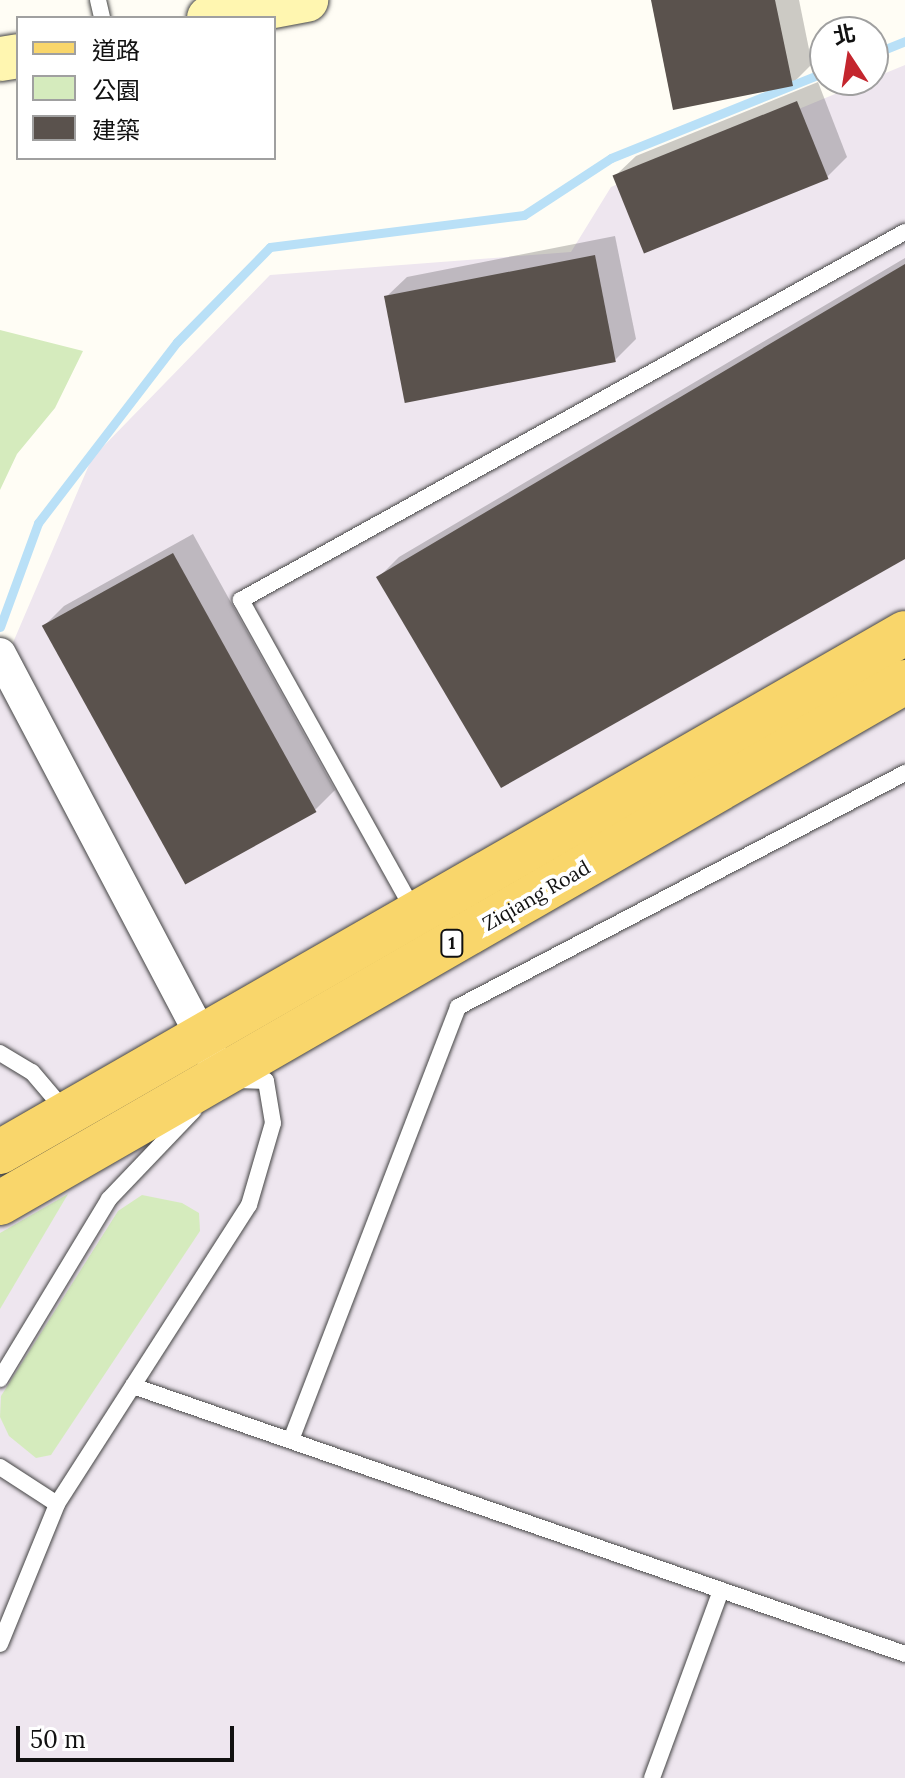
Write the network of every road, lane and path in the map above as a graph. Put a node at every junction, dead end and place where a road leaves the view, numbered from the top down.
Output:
1 (306, 0) edge
2 (220, 16) edge
3 (905, 232) edge
4 (889, 642) edge
5 (0, 654) edge
6 (903, 687) edge
7 (905, 773) edge
8 (415, 912) junction
9 (442, 949) junction
10 (203, 1035) junction
11 (0, 1053) edge
12 (222, 1079) junction
13 (67, 1113) junction
14 (0, 1152) edge
15 (0, 1203) edge
16 (0, 1379) edge
17 (133, 1386) junction
18 (291, 1440) junction
19 (0, 1467) edge
20 (57, 1504) junction
21 (721, 1590) junction
22 (0, 1644) edge
23 (905, 1654) edge
24 (652, 1778) edge

1 - 2 main road
3 - 8 lane
4 - 6 main road
4 - 8 main road, 1
5 - 10 street
6 - 9 main road, Ziqiang Road / 1
7 - 18 lane
8 - 9 main road
8 - 10 main road, 1
9 - 12 main road, Ziqiang Road / 1
10 - 12 street
10 - 13 main road, 1
11 - 13 lane
12 - 15 main road, Ziqiang Road / 1
12 - 16 lane
12 - 17 lane
13 - 14 main road, 1
17 - 18 lane
17 - 20 lane
18 - 21 lane
19 - 20 lane
20 - 22 lane
21 - 23 lane
21 - 24 lane

